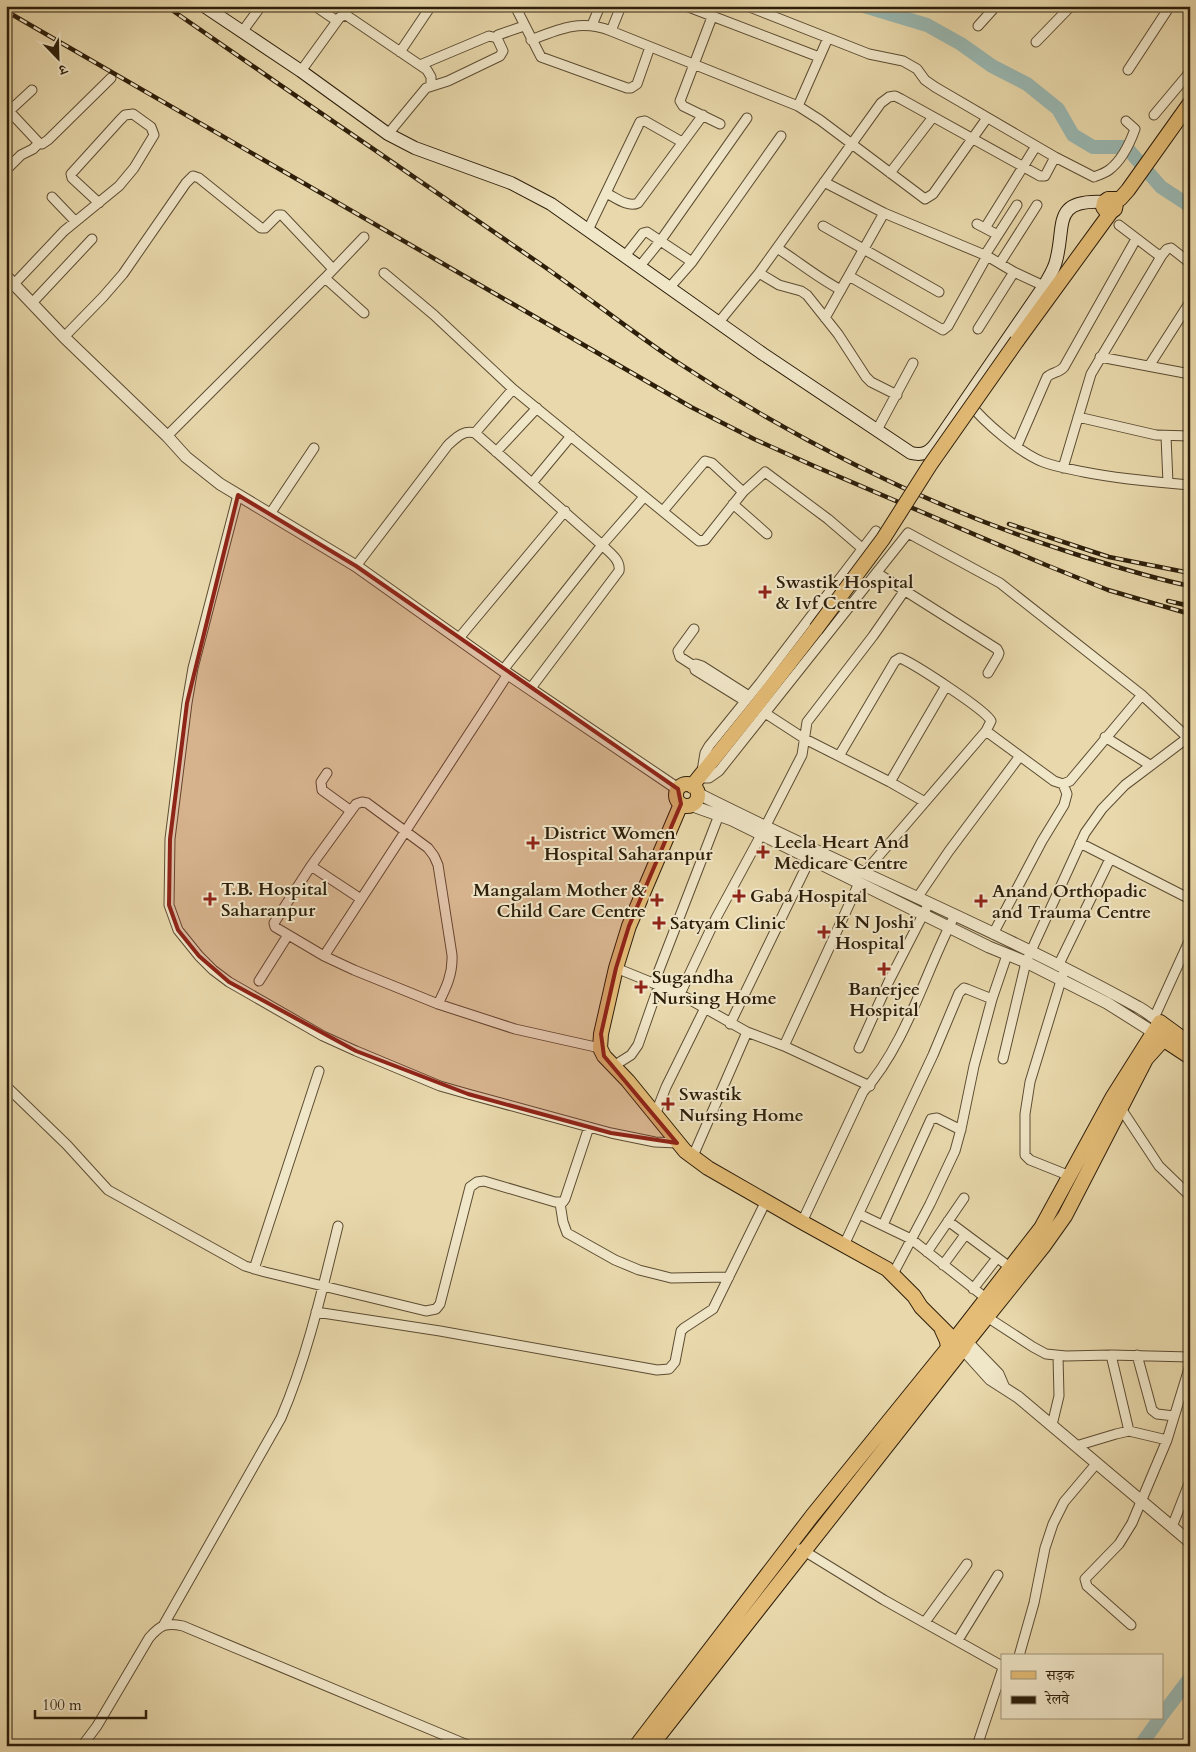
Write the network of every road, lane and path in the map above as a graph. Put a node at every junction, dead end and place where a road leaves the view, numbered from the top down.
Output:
1 (204, 6) edge
2 (261, 6) edge
3 (315, 6) edge
4 (431, 6) edge
5 (515, 6) edge
6 (600, 6) edge
7 (621, 6) edge
8 (686, 6) edge
9 (747, 6) edge
10 (996, 6) edge
11 (1071, 6) edge
12 (1170, 6) edge
13 (218, 10) edge
14 (712, 17) junction
15 (337, 21) junction
16 (592, 25) junction
17 (524, 26) junction
18 (978, 26) dead end
19 (611, 31) junction
20 (242, 32) junction
21 (496, 38) junction
22 (828, 38) junction
23 (531, 40) junction
24 (1036, 42) dead end
25 (650, 46) junction
26 (400, 52) junction
27 (819, 57) junction
28 (420, 65) junction
29 (695, 65) junction
30 (1128, 70) dead end
31 (300, 71) junction
32 (1190, 72) edge
33 (111, 78) dead end
34 (431, 86) junction
35 (32, 90) dead end
36 (1190, 103) edge
37 (798, 106) junction
38 (8, 112) edge
39 (1154, 115) dead end
40 (703, 116) junction
41 (933, 117) junction
42 (746, 118) dead end
43 (987, 118) junction
44 (1126, 121) dead end
45 (720, 124) dead end
46 (388, 134) junction
47 (780, 136) dead end
48 (973, 139) junction
49 (682, 142) junction
50 (39, 143) junction
51 (851, 144) junction
52 (1036, 146) junction
53 (1056, 157) junction
54 (1023, 167) junction
55 (6, 170) edge
56 (890, 173) junction
57 (824, 182) junction
58 (606, 192) junction
59 (52, 197) dead end
60 (98, 202) junction
61 (1017, 204) dead end
62 (1109, 204) junction
63 (1037, 205) dead end
64 (884, 213) junction
65 (75, 221) junction
66 (1118, 225) dead end
67 (823, 226) dead end
68 (588, 230) junction
69 (998, 235) junction
70 (364, 237) dead end
71 (92, 239) dead end
72 (1136, 239) junction
73 (661, 240) junction
74 (777, 248) junction
75 (864, 248) junction
76 (1162, 255) junction
77 (625, 256) junction
78 (986, 256) junction
79 (692, 262) junction
80 (1000, 263) junction
81 (1190, 263) edge
82 (640, 266) junction
83 (334, 269) junction
84 (1014, 272) junction
85 (384, 273) dead end
86 (759, 273) junction
87 (848, 276) junction
88 (325, 278) junction
89 (10, 280) edge
90 (1044, 286) junction
91 (670, 288) junction
92 (841, 290) junction
93 (940, 292) dead end
94 (1190, 302) edge
95 (32, 303) junction
96 (364, 314) dead end
97 (826, 318) junction
98 (719, 322) junction
99 (978, 329) dead end
100 (64, 337) junction
101 (1100, 356) junction
102 (913, 363) dead end
103 (1149, 366) junction
104 (1190, 374) edge
105 (514, 389) junction
106 (897, 395) junction
107 (966, 400) junction
108 (537, 408) junction
109 (1078, 417) junction
110 (877, 430) junction
111 (475, 433) junction
112 (167, 436) junction
113 (571, 436) junction
114 (1166, 436) junction
115 (1190, 436) edge
116 (1017, 446) junction
117 (314, 448) dead end
118 (496, 452) junction
119 (1064, 468) junction
120 (532, 483) junction
121 (1168, 483) junction
122 (1190, 485) edge
123 (743, 492) junction
124 (238, 495) junction
125 (644, 497) junction
126 (733, 504) junction
127 (565, 511) junction
128 (663, 511) junction
129 (270, 514) junction
130 (876, 530) dead end
131 (767, 534) dead end
132 (602, 545) junction
133 (863, 549) junction
134 (356, 566) junction
135 (877, 573) junction
136 (905, 590) junction
137 (694, 629) dead end
138 (459, 638) junction
139 (506, 672) junction
140 (988, 673) dead end
141 (946, 686) junction
142 (531, 688) junction
143 (1142, 695) junction
144 (747, 699) junction
145 (765, 713) junction
146 (986, 731) junction
147 (1188, 736) edge
148 (1105, 737) junction
149 (805, 740) junction
150 (839, 756) junction
151 (1020, 756) junction
152 (1150, 766) junction
153 (327, 773) dead end
154 (890, 782) junction
155 (1063, 784) junction
156 (678, 789) joint
157 (693, 790) junction
158 (925, 802) junction
159 (351, 812) junction
160 (719, 815) junction
161 (405, 831) junction
162 (763, 831) junction
163 (1080, 843) junction
164 (810, 859) junction
165 (1110, 859) junction
166 (312, 866) junction
167 (861, 878) junction
168 (918, 898) junction
169 (361, 899) junction
170 (1190, 899) edge
171 (928, 903) junction
172 (922, 915) junction
173 (955, 916) junction
174 (948, 927) junction
175 (993, 934) junction
176 (288, 935) junction
177 (1190, 939) edge
178 (1007, 954) junction
179 (324, 956) junction
180 (1028, 957) junction
181 (1062, 967) junction
182 (616, 968) junction
183 (1060, 980) junction
184 (259, 981) dead end
185 (657, 984) junction
186 (680, 994) junction
187 (992, 999) junction
188 (438, 1004) junction
189 (705, 1008) junction
190 (730, 1024) junction
191 (1160, 1028) junction
192 (747, 1032) junction
193 (1190, 1044) edge
194 (784, 1046) junction
195 (600, 1048) junction
196 (859, 1048) dead end
197 (1190, 1057) edge
198 (1002, 1059) dead end
199 (612, 1066) junction
200 (319, 1072) dead end
201 (6, 1086) edge
202 (870, 1086) junction
203 (1120, 1107) junction
204 (655, 1115) junction
205 (589, 1127) junction
206 (961, 1130) junction
207 (678, 1143) junction
208 (693, 1156) junction
209 (1070, 1176) junction
210 (1190, 1196) edge
211 (964, 1198) dead end
212 (766, 1201) junction
213 (560, 1203) junction
214 (860, 1214) junction
215 (802, 1222) junction
216 (948, 1222) junction
217 (884, 1225) junction
218 (338, 1226) dead end
219 (965, 1234) junction
220 (911, 1239) junction
221 (844, 1245) junction
222 (927, 1252) junction
223 (997, 1258) junction
224 (943, 1265) junction
225 (1010, 1268) junction
226 (254, 1269) junction
227 (893, 1274) junction
228 (729, 1277) junction
229 (323, 1286) junction
230 (973, 1289) junction
231 (914, 1296) junction
232 (987, 1299) junction
233 (316, 1312) junction
234 (987, 1317) junction
235 (958, 1343) junction
236 (1111, 1355) junction
237 (1137, 1355) junction
238 (1058, 1356) junction
239 (1190, 1357) edge
240 (1190, 1365) edge
241 (1174, 1416) junction
242 (1052, 1426) junction
243 (1129, 1431) junction
244 (1166, 1440) junction
245 (1076, 1446) junction
246 (1096, 1464) junction
247 (1189, 1487) edge
248 (1141, 1500) junction
249 (1172, 1527) junction
250 (1190, 1542) edge
251 (791, 1543) junction
252 (804, 1550) junction
253 (966, 1564) dead end
254 (998, 1575) dead end
255 (925, 1622) junction
256 (1131, 1625) dead end
257 (163, 1626) junction
258 (958, 1640) junction
259 (1021, 1654) edge
260 (1001, 1665) edge
261 (1001, 1674) edge
262 (82, 1746) edge
263 (470, 1746) edge
264 (636, 1746) edge
265 (651, 1746) edge
266 (977, 1746) edge

1 - 13 main road
2 - 20 street
3 - 15 street
4 - 26 street
5 - 17 street
6 - 16 street
7 - 19 street
8 - 14 street
9 - 22 street
10 - 18 street
11 - 24 street
12 - 30 street
13 - 20 main road
14 - 27 street
14 - 29 street
15 - 26 street
15 - 31 street
16 - 19 street
16 - 23 street
17 - 21 street
17 - 23 street
19 - 25 street
20 - 31 main road
21 - 28 street
21 - 34 street
22 - 27 street
22 - 43 street
23 - 25 street
25 - 29 street
26 - 28 street
27 - 37 street
28 - 34 street
29 - 37 street
29 - 40 street
31 - 46 main road
32 - 39 street
33 - 50 street
34 - 46 street
35 - 38 street
36 - 62 main road
37 - 51 street
38 - 50 street
40 - 45 street
40 - 49 street
41 - 48 street
41 - 51 street
41 - 56 street
42 - 73 street
43 - 48 street
43 - 52 street
44 - 53 street
46 - 68 main road
47 - 79 street
48 - 54 street
48 - 56 street
49 - 58 street
49 - 58 street
50 - 55 street
51 - 56 street
51 - 57 street
52 - 53 street
52 - 54 street
53 - 54 street
54 - 69 street
57 - 64 street
57 - 74 street
58 - 68 street
59 - 65 street
60 - 60 street
60 - 65 street
61 - 69 street
62 - 90 main road
62 - 157 main road, bridge
63 - 80 street
64 - 75 street
64 - 78 street
65 - 89 street
66 - 72 street
67 - 75 street
68 - 77 main road
69 - 78 street
70 - 83 street
71 - 95 street
72 - 76 street
72 - 116 street
73 - 77 street
73 - 79 street
73 - 82 street
74 - 86 street
74 - 92 street
75 - 87 street
75 - 93 street
76 - 81 street
76 - 101 street
77 - 82 main road
78 - 80 street
78 - 87 street
79 - 91 street
80 - 84 street
82 - 91 main road
83 - 88 street
83 - 100 street
84 - 90 street
84 - 99 street
85 - 105 street
86 - 97 street
86 - 98 street
87 - 92 street
88 - 96 street
88 - 112 street
89 - 95 street
90 - 107 main road
91 - 98 main road
92 - 97 street
94 - 103 street
95 - 100 street
97 - 106 street
98 - 110 main road
100 - 112 street
101 - 103 street
101 - 109 street
102 - 106 street
103 - 104 street
105 - 108 street
105 - 111 street
106 - 110 street
107 - 110 main road
107 - 116 street
108 - 113 street
108 - 118 street
109 - 114 street
109 - 119 street
111 - 118 street
111 - 134 street
112 - 124 street
113 - 120 street
113 - 125 street
114 - 115 street
114 - 121 street
116 - 119 street
117 - 129 street
118 - 120 street
119 - 121 street
120 - 127 street
121 - 122 street
123 - 126 street
123 - 128 street
123 - 133 street
124 - 129 street
124 - 205 street
125 - 128 street
125 - 132 street
126 - 128 street
126 - 131 street
127 - 132 street
127 - 138 street
129 - 134 street
130 - 133 street
132 - 139 street
132 - 142 street
133 - 144 street
134 - 138 street
135 - 136 street
135 - 143 street
135 - 145 street
136 - 140 street
136 - 149 street
137 - 144 street
138 - 139 street
139 - 142 street
139 - 161 street
141 - 146 street
141 - 150 street
141 - 154 street
142 - 156 street
143 - 147 street
143 - 148 street
144 - 157 street
145 - 149 street
145 - 157 street
146 - 151 street
146 - 158 street
147 - 152 street
148 - 152 street
148 - 155 street
149 - 150 street
149 - 162 street
150 - 154 street
151 - 155 street
151 - 168 street
152 - 163 street
153 - 159 street
154 - 158 street
155 - 175 street
156 - 157 main road
157 - 160 street
157 - 162 street
157 - 182 main road
158 - 167 street
159 - 161 street
159 - 166 street
160 - 162 street
160 - 185 street
161 - 169 street
161 - 188 street
162 - 164 street
162 - 167 street
162 - 186 street
163 - 165 street
163 - 180 street
164 - 167 street
164 - 190 street
165 - 170 street
165 - 181 street
166 - 169 street
166 - 176 street
167 - 168 street
167 - 172 street
167 - 194 street
168 - 171 street
169 - 179 street
171 - 172 street
171 - 173 street
172 - 174 street
172 - 196 street
173 - 174 street
173 - 175 street
174 - 178 street
174 - 202 street
175 - 180 street
176 - 179 street
176 - 184 street
177 - 191 street
178 - 180 street
178 - 187 street
179 - 188 street
180 - 181 street
180 - 183 street
180 - 198 street
181 - 183 street
181 - 191 street
182 - 185 street
182 - 195 main road
183 - 191 street
183 - 209 street
185 - 186 street
185 - 199 street
186 - 189 street
187 - 206 street
187 - 214 street
188 - 195 street
189 - 190 street
189 - 204 street
190 - 192 street
191 - 193 main road
191 - 197 main road
191 - 203 main road
191 - 209 main road
192 - 194 street
192 - 208 street
194 - 202 street
195 - 199 main road
199 - 204 main road
200 - 226 street
201 - 226 street
202 - 215 street
203 - 210 street
203 - 234 main road
204 - 207 main road
205 - 207 street
205 - 213 street
206 - 217 street
206 - 220 street
207 - 208 main road
208 - 212 main road
209 - 225 main road
211 - 216 street
212 - 215 main road
212 - 228 street
213 - 228 street
213 - 229 street
214 - 217 street
214 - 221 street
215 - 221 main road
216 - 219 street
216 - 222 street
217 - 220 street
218 - 229 street
219 - 223 street
219 - 224 street
220 - 222 street
220 - 227 street
221 - 227 main road
222 - 224 street
223 - 225 street
223 - 230 street
224 - 230 street
225 - 232 main road
226 - 229 street
227 - 231 main road
228 - 233 street
229 - 233 street
230 - 232 street
231 - 235 main road
231 - 235 main road
232 - 235 main road
233 - 257 street
234 - 235 main road
234 - 238 street
235 - 242 street
235 - 251 main road
235 - 252 main road
236 - 237 street
236 - 238 street
236 - 243 street
237 - 239 street
237 - 241 street
238 - 242 street
240 - 241 street
241 - 244 street
242 - 245 street
243 - 244 street
243 - 245 street
244 - 248 street
245 - 246 street
246 - 248 street
246 - 259 street
247 - 249 street
248 - 249 street
248 - 256 street
249 - 250 street
251 - 252 street
251 - 264 main road
252 - 255 street
252 - 265 main road
253 - 255 street
254 - 258 street
255 - 258 street
257 - 262 street
257 - 263 street
258 - 260 street
261 - 266 street

